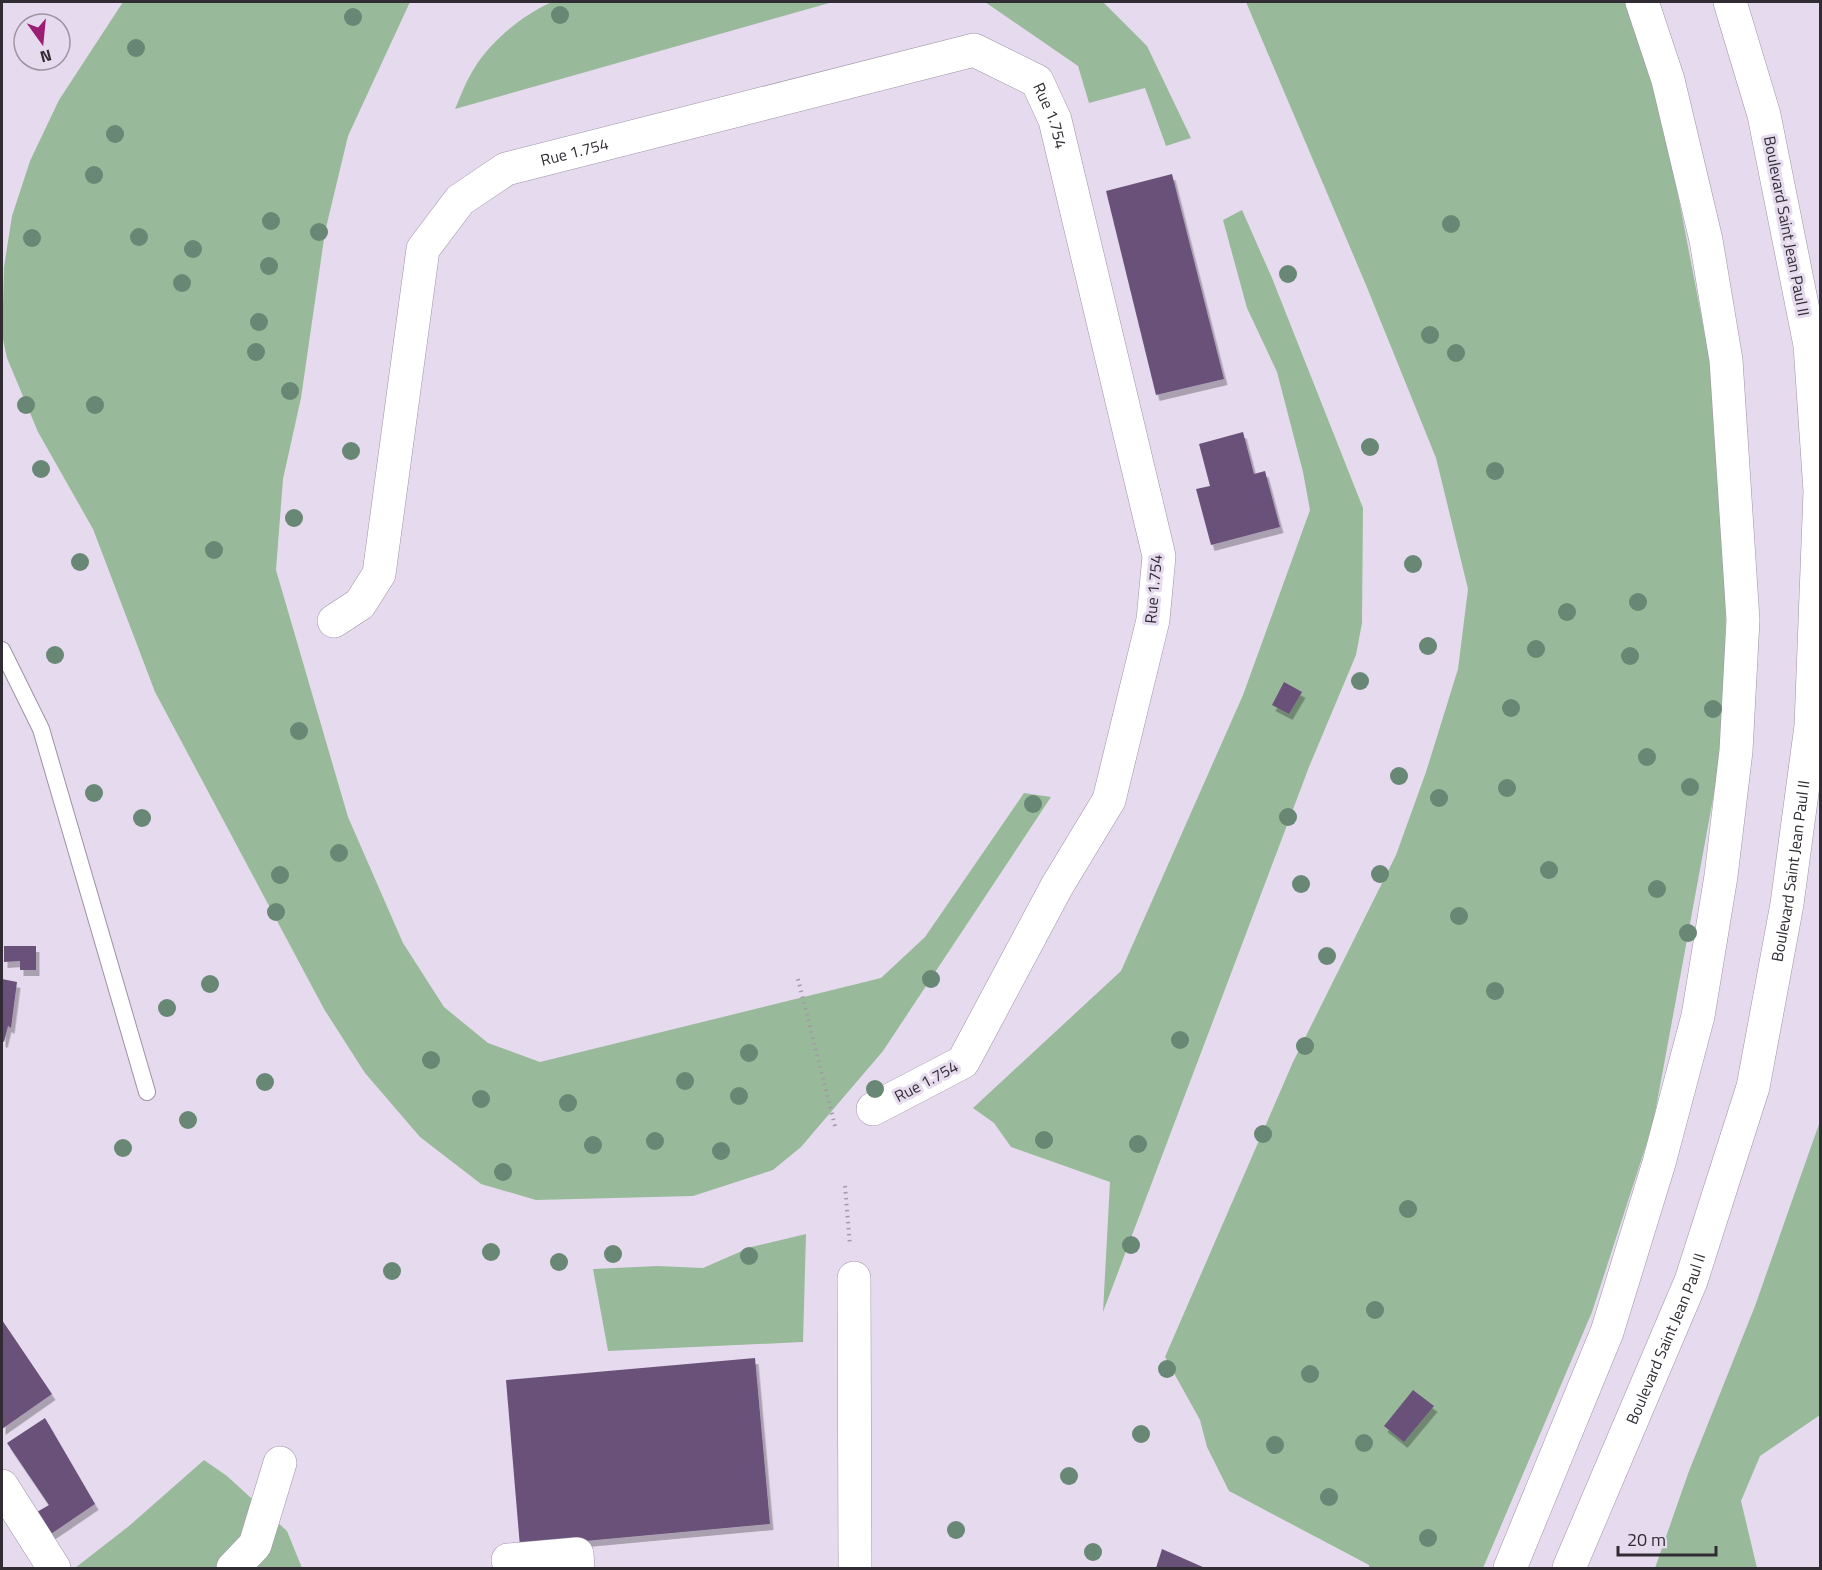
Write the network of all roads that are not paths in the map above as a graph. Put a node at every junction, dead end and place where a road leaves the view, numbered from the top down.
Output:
1 (1642, 2) edge
2 (1730, 2) edge
3 (334, 621) dead end
4 (2, 650) edge
5 (147, 1092) dead end
6 (873, 1109) dead end
7 (854, 1278) road end
8 (280, 1463) dead end
9 (2, 1486) edge
10 (507, 1560) dead end
11 (54, 1569) edge
12 (233, 1569) edge
13 (578, 1569) edge
14 (855, 1569) edge
15 (1510, 1569) edge
16 (1569, 1569) edge

1 - 15 main road
2 - 16 main road, Boulevard Saint Jean Paul II
3 - 6 main road, Rue 1.754
4 - 5 lane
7 - 14 main road
8 - 12 main road
9 - 11 main road
10 - 13 main road

